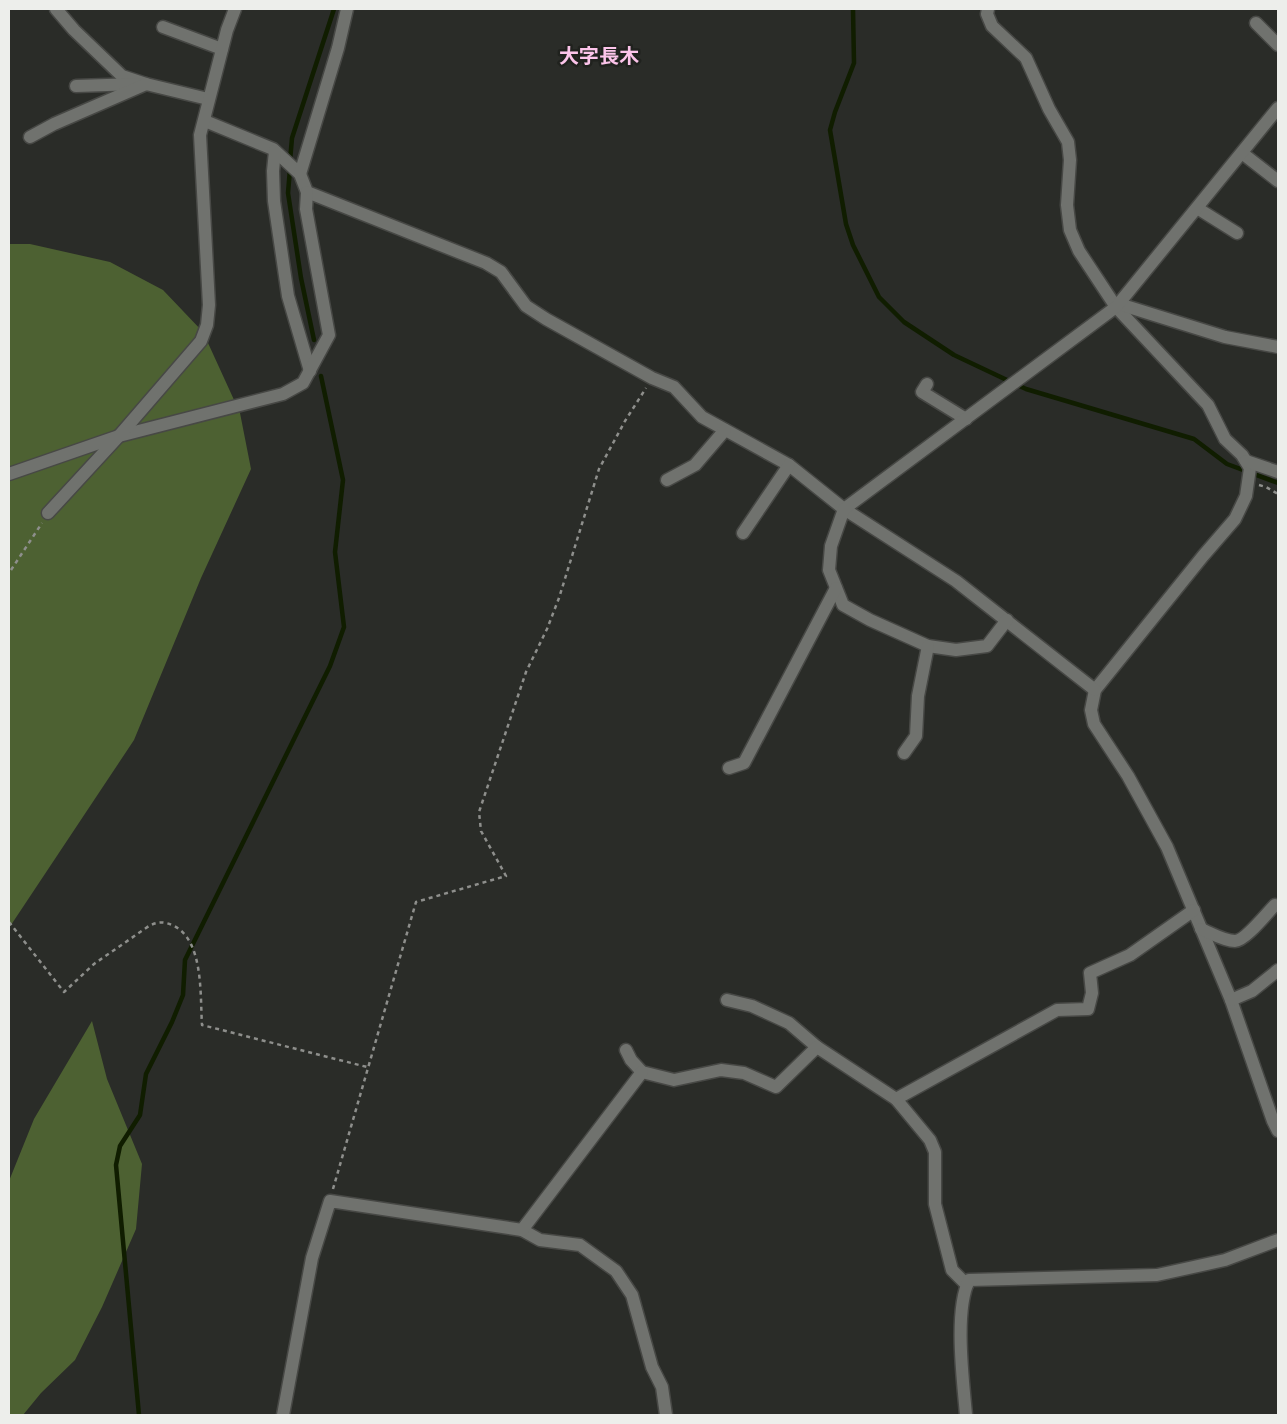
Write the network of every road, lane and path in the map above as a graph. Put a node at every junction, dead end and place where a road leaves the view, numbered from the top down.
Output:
1 (56, 9) edge
2 (235, 9) edge
3 (347, 9) edge
4 (988, 9) edge
5 (1256, 23) dead end
6 (163, 27) dead end
7 (1278, 44) edge
8 (222, 49) junction
9 (146, 84) junction
10 (76, 86) dead end
11 (208, 99) junction
12 (1278, 108) edge
13 (205, 121) junction
14 (30, 137) dead end
15 (1242, 153) junction
16 (278, 154) junction
17 (299, 173) junction
18 (1278, 181) edge
19 (307, 192) junction
20 (1197, 208) junction
21 (1237, 233) dead end
22 (1117, 305) junction
23 (1278, 347) edge
24 (310, 371) junction
25 (652, 378) junction
26 (928, 384) dead end
27 (966, 419) junction
28 (725, 430) junction
29 (118, 436) junction
30 (789, 465) junction
31 (1278, 472) edge
32 (9, 474) edge
33 (1248, 474) junction
34 (667, 480) dead end
35 (1278, 494) edge
36 (844, 509) junction
37 (48, 514) joint
38 (743, 534) dead end
39 (11, 570) dead end
40 (836, 588) junction
41 (1007, 620) junction
42 (928, 646) junction
43 (1094, 690) junction
44 (904, 753) dead end
45 (729, 768) dead end
46 (1275, 904) dead end
47 (1194, 910) junction
48 (9, 922) edge
49 (1201, 929) junction
50 (1278, 970) edge
51 (727, 1000) dead end
52 (1231, 1000) junction
53 (817, 1047) junction
54 (626, 1050) dead end
55 (367, 1067) junction
56 (642, 1072) junction
57 (896, 1099) junction
58 (1278, 1131) edge
59 (330, 1201) junction
60 (522, 1230) junction
61 (1278, 1240) edge
62 (967, 1285) junction
63 (283, 1415) edge
64 (666, 1415) edge
65 (966, 1415) edge

1 - 9 street
2 - 8 street
3 - 17 street
4 - 22 street
5 - 7 street
6 - 8 street
8 - 11 street
9 - 10 street
9 - 11 street
9 - 14 street
11 - 13 street
12 - 15 street
13 - 16 street
13 - 29 street
15 - 18 street
15 - 20 street
16 - 17 street
16 - 24 street
17 - 19 street
19 - 24 street
19 - 25 street
20 - 21 street
20 - 22 street
22 - 23 street
22 - 27 street
22 - 33 street
24 - 29 street
25 - 28 street
25 - 55 path
26 - 27 street
27 - 36 street
28 - 30 street
28 - 34 street
29 - 32 street
29 - 37 street
30 - 36 street
30 - 38 street
31 - 33 street
33 - 35 path
33 - 43 street
36 - 40 street
36 - 41 street
37 - 39 path
40 - 42 street
40 - 45 street
41 - 42 street
41 - 43 street
42 - 44 street
43 - 47 street
46 - 49 street
47 - 49 street
47 - 57 street
48 - 55 path
49 - 52 street
50 - 52 street
51 - 53 street
52 - 58 street
53 - 56 street
53 - 57 street
54 - 56 street
55 - 59 path
56 - 60 street
57 - 62 street
59 - 60 street
59 - 63 street
60 - 64 street
61 - 62 street
62 - 65 street

